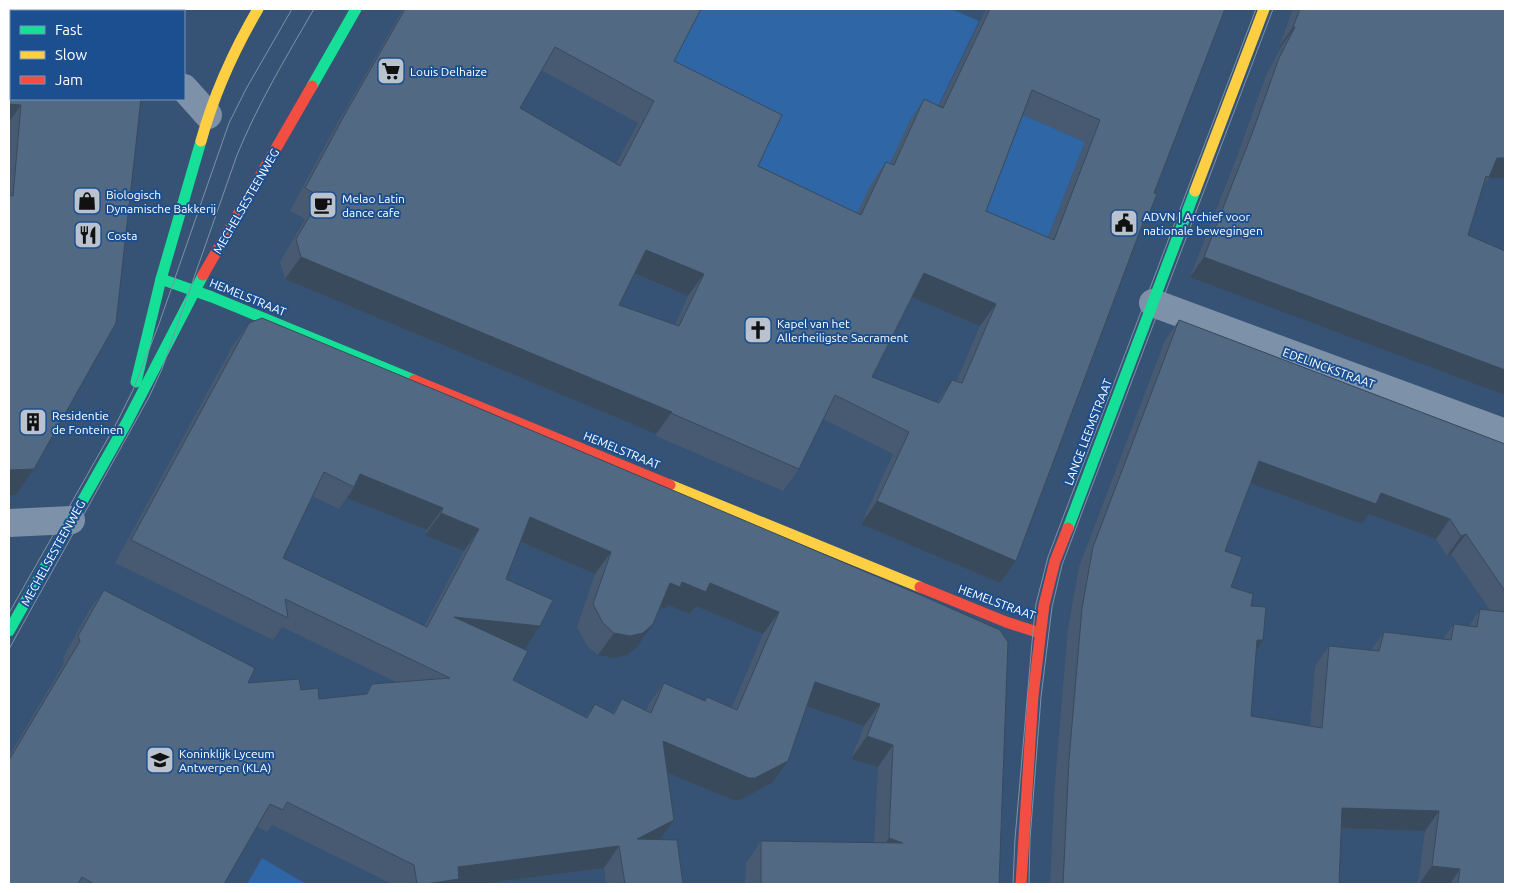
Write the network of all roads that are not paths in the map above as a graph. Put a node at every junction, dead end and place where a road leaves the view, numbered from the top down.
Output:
1 (258, 9) edge
2 (356, 9) edge
3 (1264, 9) edge
4 (185, 89) edge
5 (208, 115) junction
6 (161, 279) junction
7 (195, 290) junction
8 (1153, 303) junction
9 (127, 422) junction
10 (1505, 433) edge
11 (71, 520) junction
12 (9, 523) edge
13 (9, 631) edge
14 (1040, 633) junction
15 (1021, 884) edge

1 - 5 street, MECHELSESTEENWEG
2 - 7 street, MECHELSESTEENWEG
3 - 8 street, LANGE LEEMSTRAAT
4 - 5 street
5 - 6 street, MECHELSESTEENWEG
6 - 7 street, HEMELSTRAAT
6 - 9 street, MECHELSESTEENWEG
7 - 9 street, MECHELSESTEENWEG
7 - 14 street, HEMELSTRAAT
8 - 10 street, EDELINCKSTRAAT
8 - 14 street, LANGE LEEMSTRAAT
9 - 11 street, MECHELSESTEENWEG
11 - 12 street
11 - 13 street, MECHELSESTEENWEG
14 - 15 street, LANGE LEEMSTRAAT

